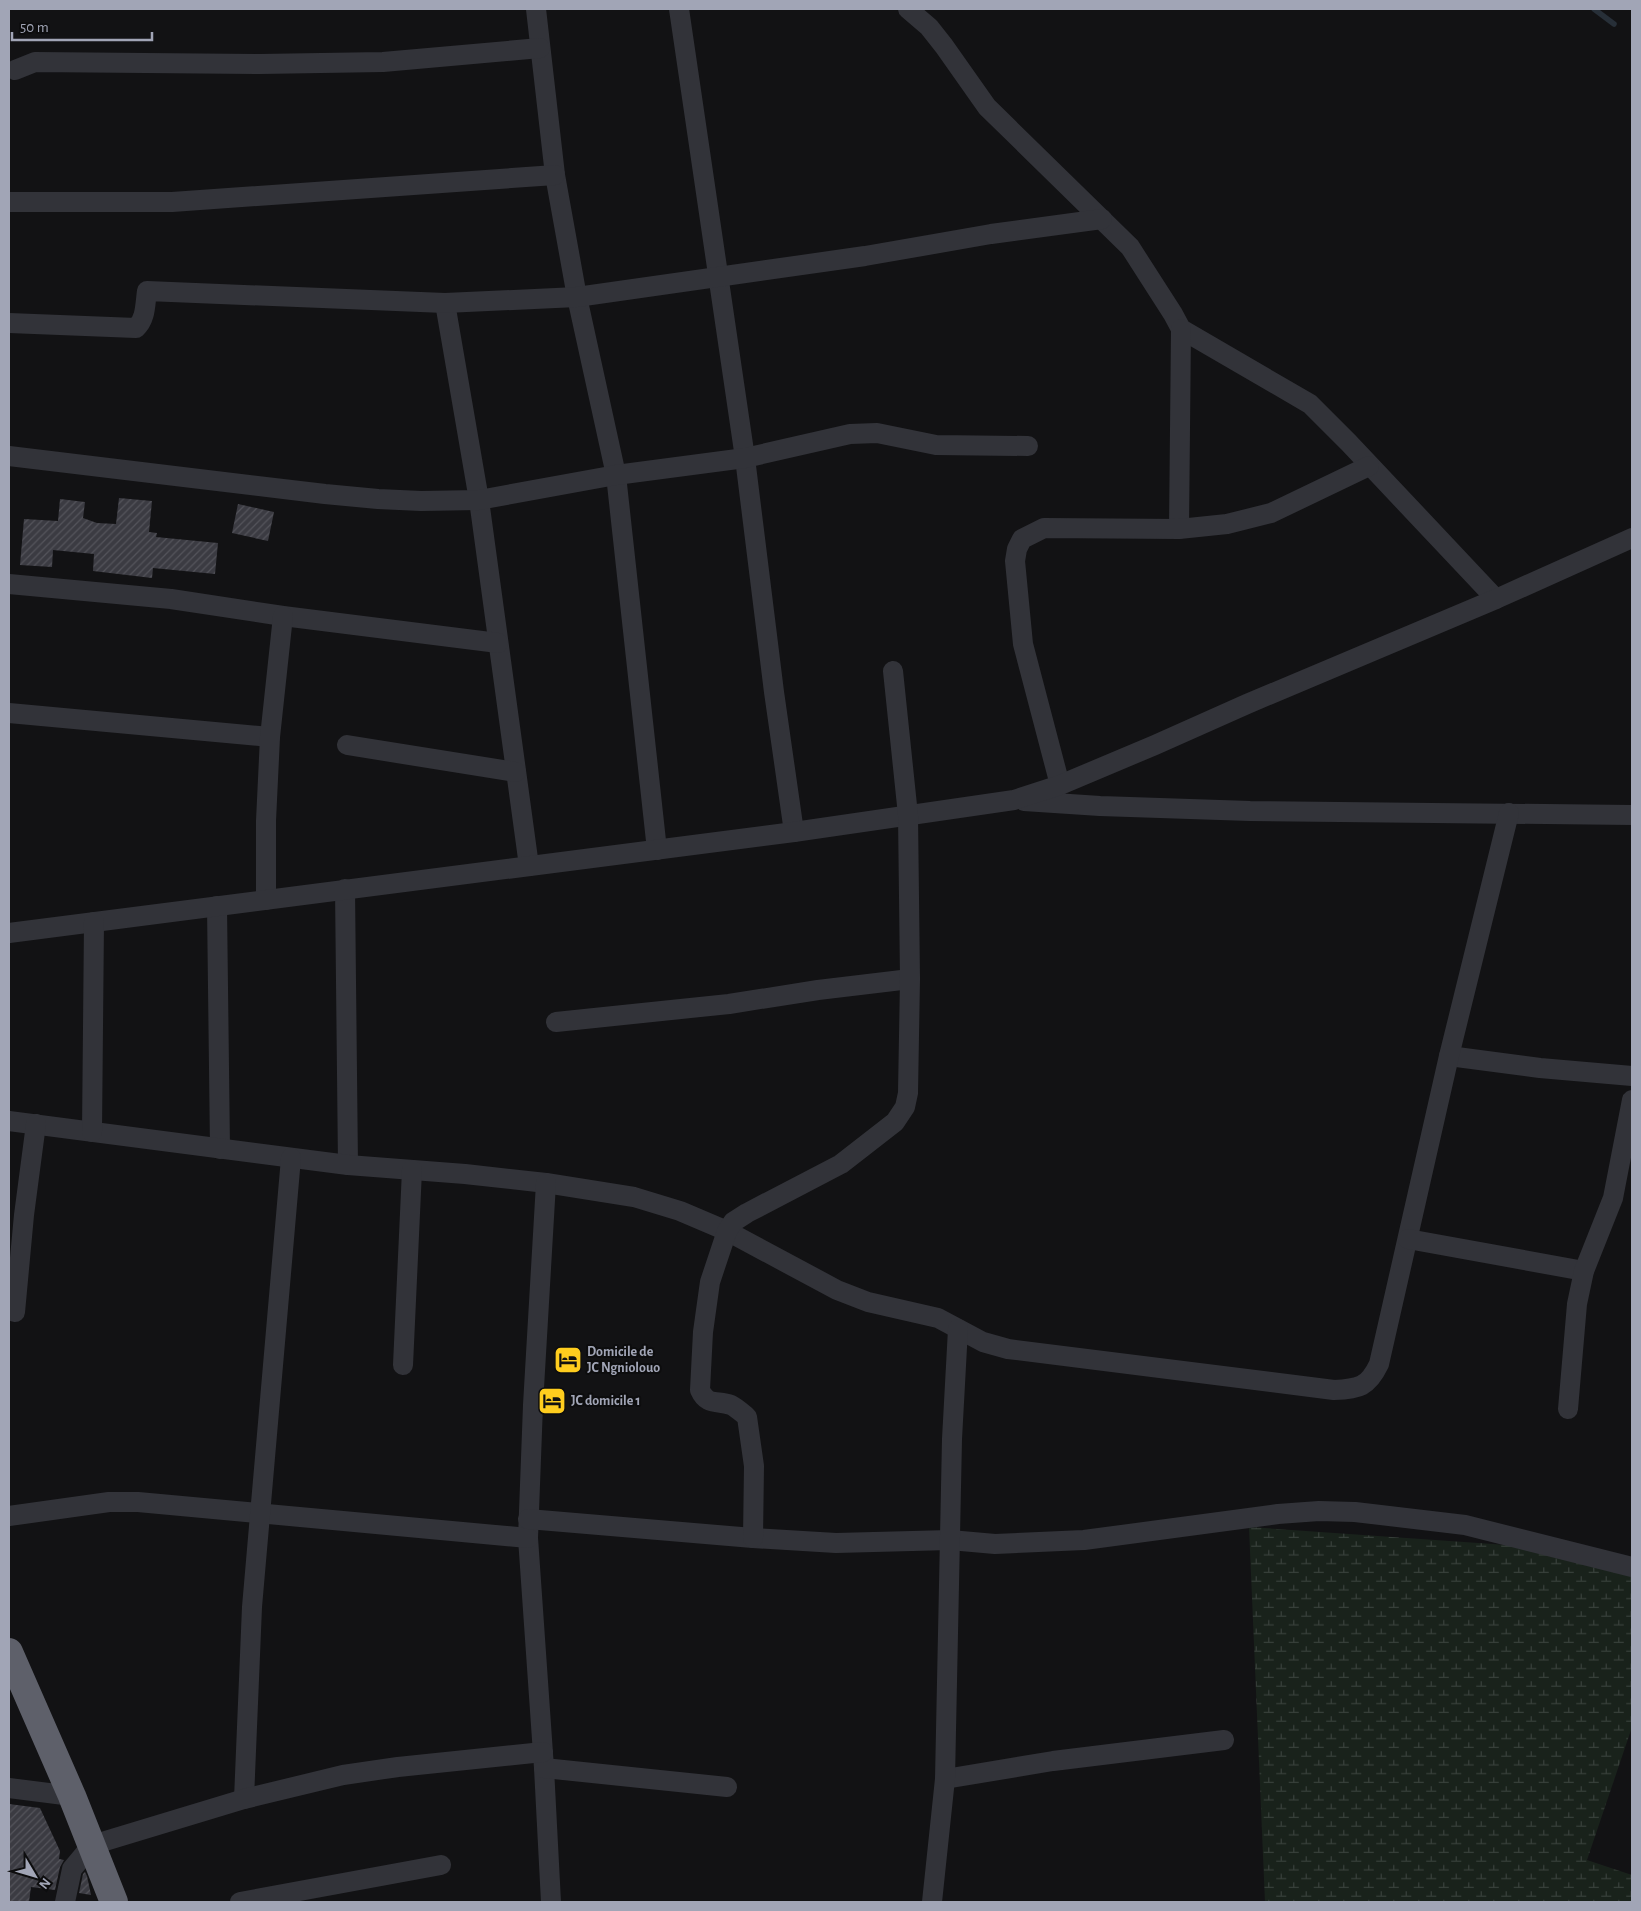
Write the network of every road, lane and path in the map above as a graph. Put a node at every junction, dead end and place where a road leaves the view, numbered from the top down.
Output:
1 (536, 9) edge
2 (679, 9) edge
3 (908, 9) edge
4 (540, 48) junction
5 (15, 70) dead end
6 (555, 175) junction
7 (9, 202) edge
8 (1102, 219) junction
9 (717, 276) junction
10 (577, 297) junction
11 (445, 303) junction
12 (9, 323) edge
13 (1181, 329) junction
14 (1028, 446) dead end
15 (9, 456) edge
16 (745, 458) junction
17 (1369, 466) junction
18 (616, 475) junction
19 (479, 500) junction
20 (1179, 530) junction
21 (1632, 538) edge
22 (9, 584) edge
23 (1496, 599) junction
24 (283, 616) junction
25 (498, 643) junction
26 (894, 670) dead end
27 (9, 713) edge
28 (270, 737) junction
29 (347, 745) dead end
30 (516, 772) junction
31 (1060, 785) junction
32 (1014, 800) junction
33 (1509, 813) junction
34 (908, 815) junction
35 (1632, 815) edge
36 (794, 832) junction
37 (657, 850) junction
38 (529, 866) junction
39 (345, 889) junction
40 (266, 900) junction
41 (217, 906) junction
42 (94, 922) junction
43 (9, 933) edge
44 (910, 979) junction
45 (556, 1022) dead end
46 (1450, 1056) junction
47 (1632, 1076) edge
48 (1632, 1100) edge
49 (9, 1121) edge
50 (36, 1124) junction
51 (92, 1132) junction
52 (220, 1150) junction
53 (291, 1158) junction
54 (348, 1165) junction
55 (412, 1170) junction
56 (546, 1183) junction
57 (727, 1231) junction
58 (1408, 1239) junction
59 (1584, 1271) junction
60 (14, 1312) dead end
61 (958, 1329) junction
62 (403, 1365) dead end
63 (1568, 1409) dead end
64 (260, 1513) junction
65 (9, 1516) edge
66 (528, 1528) junction
67 (754, 1538) junction
68 (950, 1540) junction
69 (1632, 1567) edge
70 (9, 1652) edge
71 (1224, 1740) dead end
72 (544, 1760) junction
73 (945, 1779) junction
74 (727, 1787) dead end
75 (9, 1788) edge
76 (72, 1796) junction
77 (244, 1799) junction
78 (92, 1845) junction
79 (441, 1865) dead end
80 (65, 1902) edge
81 (114, 1902) edge
82 (240, 1902) edge
83 (551, 1902) edge
84 (932, 1902) edge

1 - 4 street
2 - 9 street
3 - 8 street
4 - 5 street
4 - 6 street
6 - 7 street
6 - 10 street
8 - 9 street
8 - 13 street
9 - 10 street
9 - 16 street
10 - 11 street
10 - 18 street
11 - 12 street
11 - 19 street
13 - 17 street
13 - 20 street
14 - 16 street
15 - 19 street
16 - 18 street
16 - 36 street
17 - 20 street
17 - 23 street
18 - 19 street
18 - 37 street
19 - 25 street
20 - 31 street
21 - 23 street
22 - 24 street
23 - 31 street
24 - 25 street
24 - 28 street
25 - 30 street
26 - 34 street
27 - 28 street
28 - 40 street
29 - 30 street
30 - 38 street
31 - 32 street
32 - 33 street
32 - 34 street
33 - 35 street
33 - 46 street
34 - 36 street
34 - 44 street
36 - 37 street
37 - 38 street
38 - 39 street
39 - 40 street
39 - 54 street
40 - 41 street
41 - 42 street
41 - 52 street
42 - 43 street
42 - 51 street
44 - 45 street
44 - 57 street
46 - 47 street
46 - 58 street
48 - 59 street
49 - 50 street
50 - 51 street
50 - 60 street
51 - 52 street
52 - 53 street
53 - 54 street
53 - 64 street
54 - 55 street
55 - 56 street
55 - 62 street
56 - 57 street
56 - 66 street
57 - 61 street
57 - 67 street
58 - 59 street
58 - 61 street
59 - 63 street
61 - 68 street
64 - 65 street
64 - 66 street
64 - 77 street
66 - 67 street
66 - 72 street
67 - 68 street
68 - 69 street
68 - 73 street
70 - 76 highway
71 - 73 street
72 - 74 street
72 - 77 street
72 - 83 street
73 - 84 street
75 - 76 street
76 - 78 highway
77 - 78 street
78 - 80 street
78 - 81 highway
79 - 82 street

